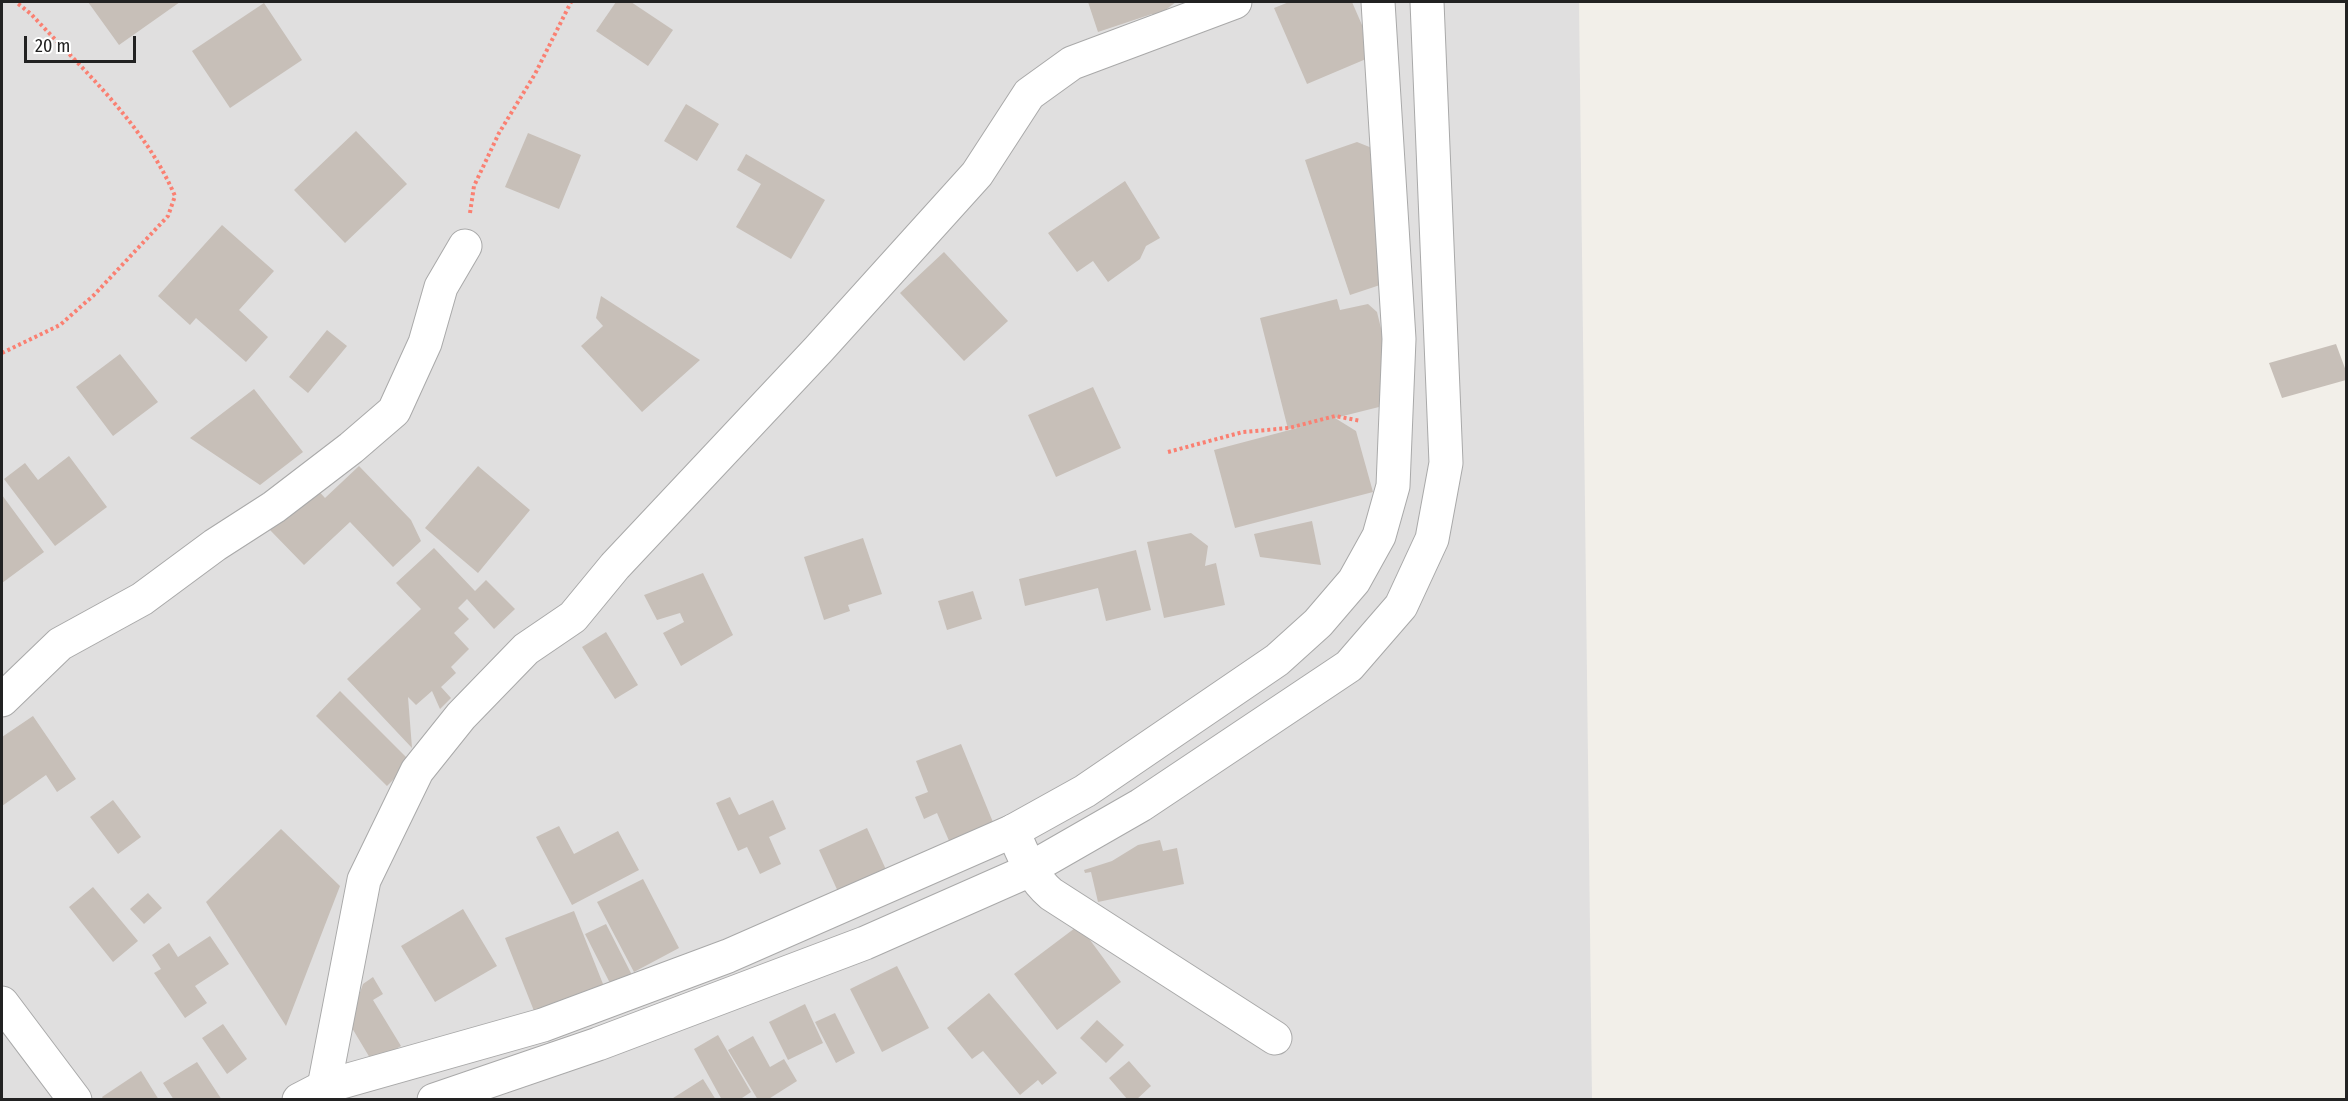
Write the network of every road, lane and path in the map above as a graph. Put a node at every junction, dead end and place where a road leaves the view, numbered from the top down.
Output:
1 (16, 2) edge
2 (571, 2) edge
3 (1235, 2) edge
4 (1378, 2) edge
5 (1427, 2) edge
6 (465, 246) joint
7 (2, 354) edge
8 (1395, 428) junction
9 (1168, 452) dead end
10 (2, 700) edge
11 (1013, 831) junction
12 (1030, 869) junction
13 (2, 1003) edge
14 (1275, 1038) dead end
15 (315, 1095) edge
16 (75, 1100) edge
17 (434, 1100) edge

1 - 7 path
2 - 6 path
3 - 15 street
4 - 8 street
5 - 12 street
6 - 10 street
8 - 9 path
8 - 11 street
11 - 12 street
11 - 15 street
12 - 14 street
12 - 17 street
13 - 16 street

